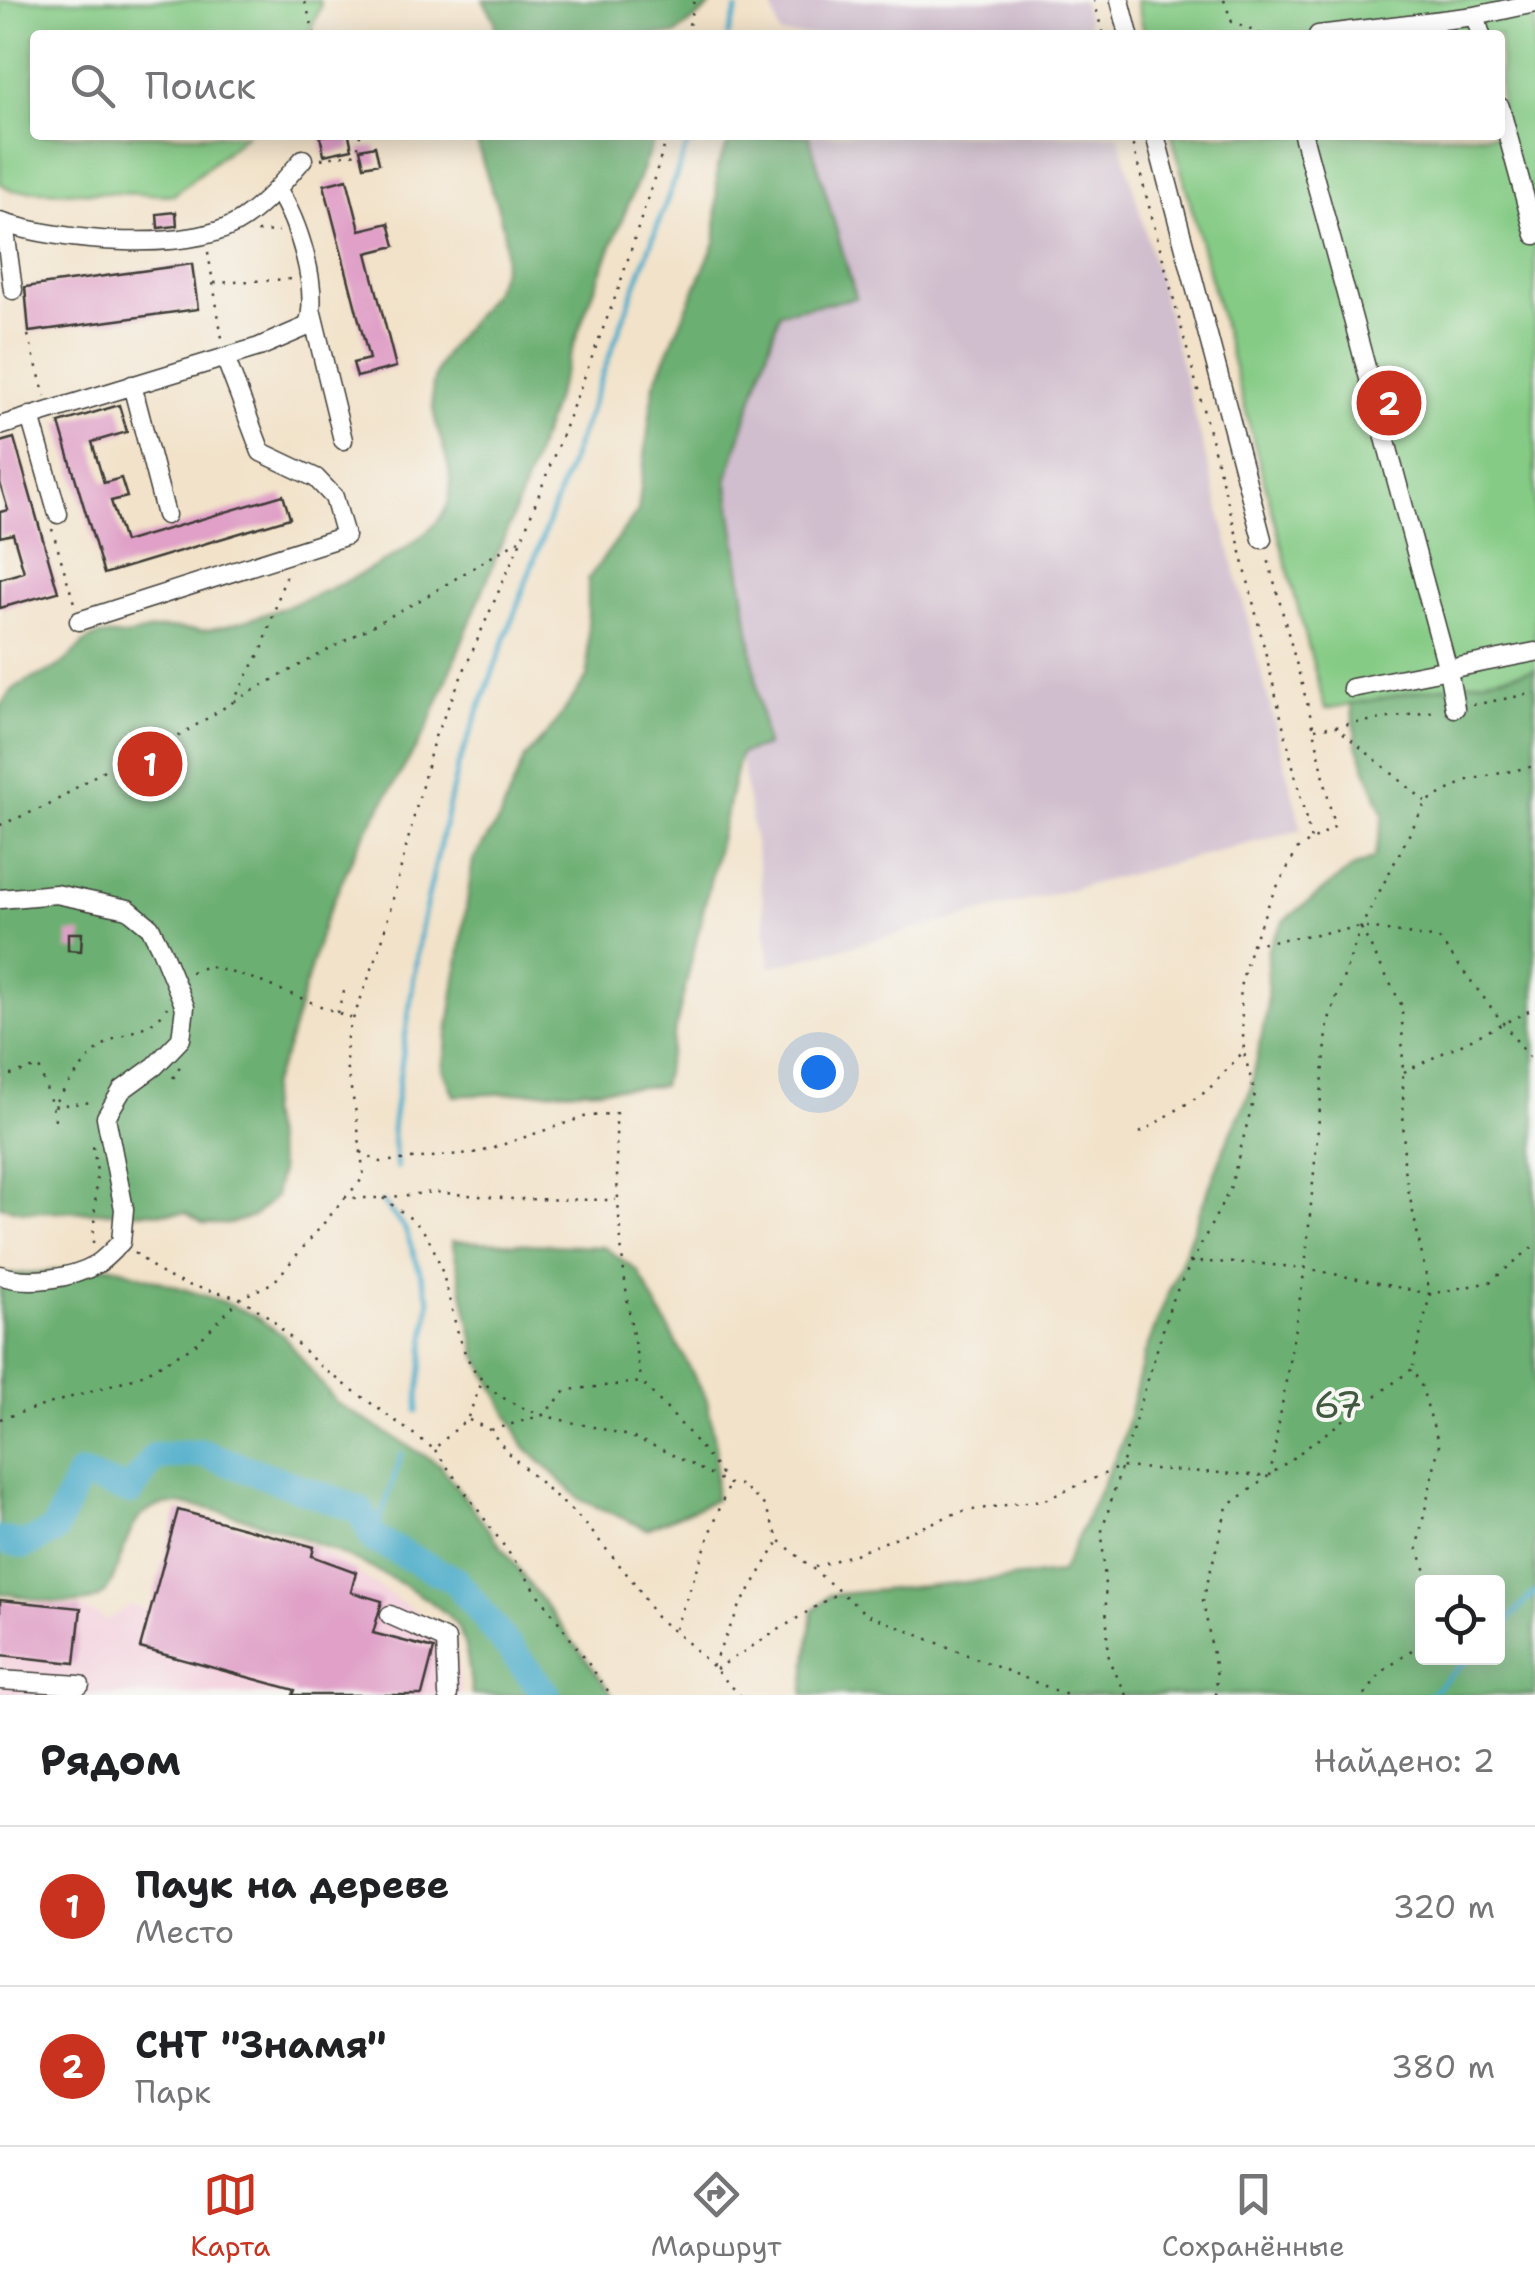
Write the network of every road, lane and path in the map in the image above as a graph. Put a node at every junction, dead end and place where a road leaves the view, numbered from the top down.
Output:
1 (694, 0) edge
2 (1094, 0) edge
3 (1120, 0) edge
4 (1224, 0) edge
5 (305, 2) edge
6 (1535, 3) edge
7 (1475, 16) junction
8 (313, 30) edge
9 (689, 30) edge
10 (1102, 30) edge
11 (1128, 30) edge
12 (1251, 30) edge
13 (1359, 30) edge
14 (1479, 30) edge
15 (1505, 125) edge
16 (359, 140) edge
17 (666, 140) edge
18 (1131, 140) edge
19 (1157, 140) edge
20 (1304, 140) edge
21 (303, 158) joint
22 (277, 190) junction
23 (2, 222) edge
24 (232, 225) junction
25 (296, 230) junction
26 (205, 236) junction
27 (1535, 236) edge
28 (308, 278) junction
29 (213, 283) junction
30 (12, 290) dead end
31 (312, 313) junction
32 (28, 335) dead end
33 (226, 357) junction
34 (132, 386) junction
35 (50, 410) junction
36 (30, 416) junction
37 (0, 426) edge
38 (343, 440) dead end
39 (58, 514) joint
40 (166, 515) dead end
41 (522, 538) junction
42 (1262, 539) joint
43 (293, 552) junction
44 (79, 621) joint
45 (1535, 652) edge
46 (1448, 670) junction
47 (1352, 688) dead end
48 (1535, 693) edge
49 (233, 702) junction
50 (1455, 708) junction
51 (1335, 726) junction
52 (1314, 729) junction
53 (1535, 766) edge
54 (1426, 802) junction
55 (0, 825) edge
56 (1311, 840) junction
57 (0, 900) edge
58 (1360, 927) junction
59 (1252, 944) junction
60 (191, 972) dead end
61 (344, 991) dead end
62 (1535, 1008) edge
63 (337, 1013) junction
64 (162, 1016) dead end
65 (354, 1020) junction
66 (1504, 1024) junction
67 (1244, 1051) junction
68 (1535, 1065) edge
69 (1403, 1072) junction
70 (0, 1078) edge
71 (88, 1105) dead end
72 (52, 1106) junction
73 (54, 1120) dead end
74 (1140, 1134) dead end
75 (92, 1139) dead end
76 (360, 1151) junction
77 (344, 1198) junction
78 (383, 1198) junction
79 (616, 1200) junction
80 (122, 1242) junction
81 (1535, 1245) edge
82 (93, 1249) dead end
83 (1189, 1262) junction
84 (1305, 1268) junction
85 (0, 1276) edge
86 (1430, 1294) junction
87 (241, 1298) junction
88 (1412, 1369) junction
89 (482, 1381) junction
90 (642, 1382) junction
91 (543, 1415) junction
92 (0, 1419) edge
93 (467, 1419) junction
94 (490, 1430) junction
95 (434, 1449) junction
96 (1120, 1466) junction
97 (1270, 1476) junction
98 (729, 1484) junction
99 (780, 1540) junction
100 (813, 1567) junction
101 (1427, 1575) edge
102 (840, 1591) junction
103 (390, 1616) dead end
104 (674, 1632) junction
105 (1415, 1648) edge
106 (714, 1668) junction
107 (80, 1684) dead end
108 (6, 1685) edge
109 (448, 1695) edge
110 (611, 1695) edge
111 (740, 1695) edge
112 (1067, 1695) edge
113 (1127, 1695) edge
114 (1216, 1695) edge
115 (1365, 1695) edge

1 - 9 path
2 - 10 path
3 - 11 street
4 - 12 path
5 - 8 path
6 - 7 street
7 - 13 street
7 - 14 street
15 - 27 street
16 - 21 path
17 - 41 path
18 - 56 path
19 - 42 street
20 - 46 street
21 - 22 street
22 - 24 street
22 - 25 street
23 - 26 street
23 - 30 street
24 - 25 path
24 - 26 street
25 - 28 street
26 - 29 path
28 - 29 path
28 - 31 street
29 - 33 path
31 - 33 street
31 - 38 street
32 - 35 path
33 - 34 street
33 - 43 street
34 - 35 street
34 - 40 street
35 - 36 street
36 - 37 street
36 - 39 street
39 - 44 path
41 - 49 path
41 - 65 path
42 - 52 path
43 - 44 street
43 - 49 path
45 - 46 street
46 - 47 street
46 - 50 street
48 - 50 path
49 - 55 path
50 - 51 path
51 - 52 path
51 - 54 path
52 - 56 path
53 - 54 path
54 - 58 path
56 - 59 path
57 - 80 street
58 - 59 path
58 - 66 path
58 - 69 path
58 - 84 path
59 - 67 path
60 - 63 path
61 - 63 path
62 - 66 path
63 - 65 path
64 - 72 path
65 - 76 path
66 - 68 path
66 - 69 path
67 - 74 path
67 - 83 path
69 - 86 path
70 - 72 path
71 - 72 path
72 - 73 path
75 - 82 path
76 - 77 path
76 - 79 path
77 - 78 path
77 - 87 path
78 - 79 path
78 - 89 path
79 - 90 path
80 - 85 street
80 - 87 path
81 - 86 path
83 - 84 path
83 - 96 path
84 - 86 path
84 - 97 path
86 - 88 path
87 - 92 path
87 - 95 path
88 - 97 path
88 - 101 path
89 - 91 path
89 - 93 path
90 - 91 path
90 - 98 path
91 - 94 path
91 - 98 path
93 - 94 path
93 - 95 path
94 - 104 path
95 - 110 path
96 - 97 path
96 - 100 path
96 - 113 path
97 - 114 path
98 - 99 path
98 - 104 path
99 - 100 path
99 - 106 path
100 - 102 path
102 - 106 path
102 - 112 path
103 - 109 street
104 - 106 path
105 - 115 path
106 - 111 path
107 - 108 street

